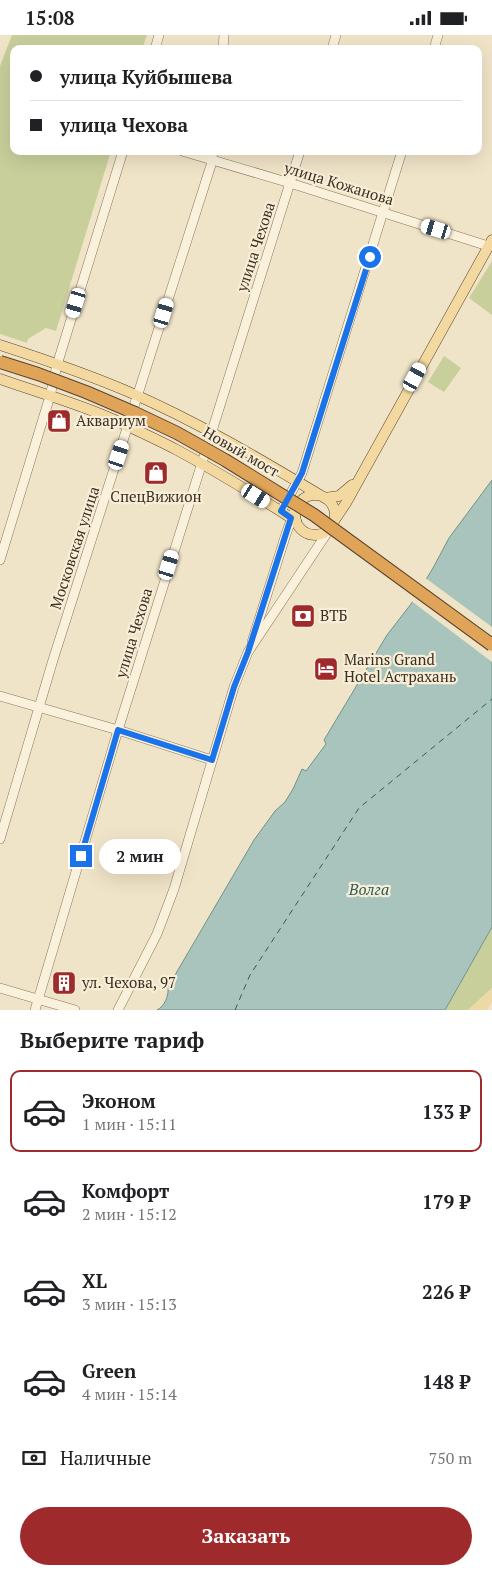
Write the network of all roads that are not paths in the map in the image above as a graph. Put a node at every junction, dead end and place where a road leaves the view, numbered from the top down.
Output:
1 (122, 155) edge
2 (299, 155) edge
3 (401, 155) edge
4 (213, 156) edge
5 (290, 183) junction
6 (384, 213) junction
7 (490, 243) edge
8 (0, 345) edge
9 (0, 362) edge
10 (57, 365) junction
11 (0, 379) edge
12 (50, 396) junction
13 (138, 397) junction
14 (128, 427) junction
15 (211, 432) junction
16 (201, 464) junction
17 (359, 476) junction
18 (298, 482) junction
19 (323, 497) junction
20 (281, 511) junction
21 (293, 519) junction
22 (332, 524) junction
23 (0, 560) edge
24 (492, 645) edge
25 (248, 652) junction
26 (0, 696) edge
27 (40, 707) junction
28 (118, 730) junction
29 (212, 760) junction
30 (0, 839) edge
31 (0, 988) edge
32 (38, 1000) junction
33 (35, 1010) edge
34 (75, 1010) edge
35 (118, 1010) edge

1 - 10 street
2 - 5 street, улица Чехова
3 - 6 street
4 - 5 street, улица Кожанова
4 - 13 street, Московская улица
5 - 6 street, улица Кожанова
5 - 15 street, улица Чехова
6 - 7 street, улица Кожанова
6 - 18 street
7 - 17 main road
8 - 10 main road
9 - 24 highway, Новый мост, bridge
10 - 12 street
10 - 13 main road
11 - 12 main road
12 - 14 main road
12 - 23 street
13 - 14 street, Московская улица
13 - 15 main road
14 - 16 main road
14 - 27 street, Московская улица
15 - 16 street, улица Чехова
15 - 18 main road
16 - 20 main road
16 - 28 street, улица Чехова
17 - 19 main road
17 - 22 main road
18 - 19 main road
18 - 20 street
19 - 21 main road
19 - 22 main road
20 - 21 main road
21 - 22 main road
21 - 25 street
22 - 25 street
25 - 29 street
26 - 27 street
27 - 28 street
27 - 30 street, Московская улица
28 - 29 street
28 - 32 street, улица Чехова
29 - 35 street
31 - 32 street
32 - 33 street, улица Чехова
32 - 34 street

